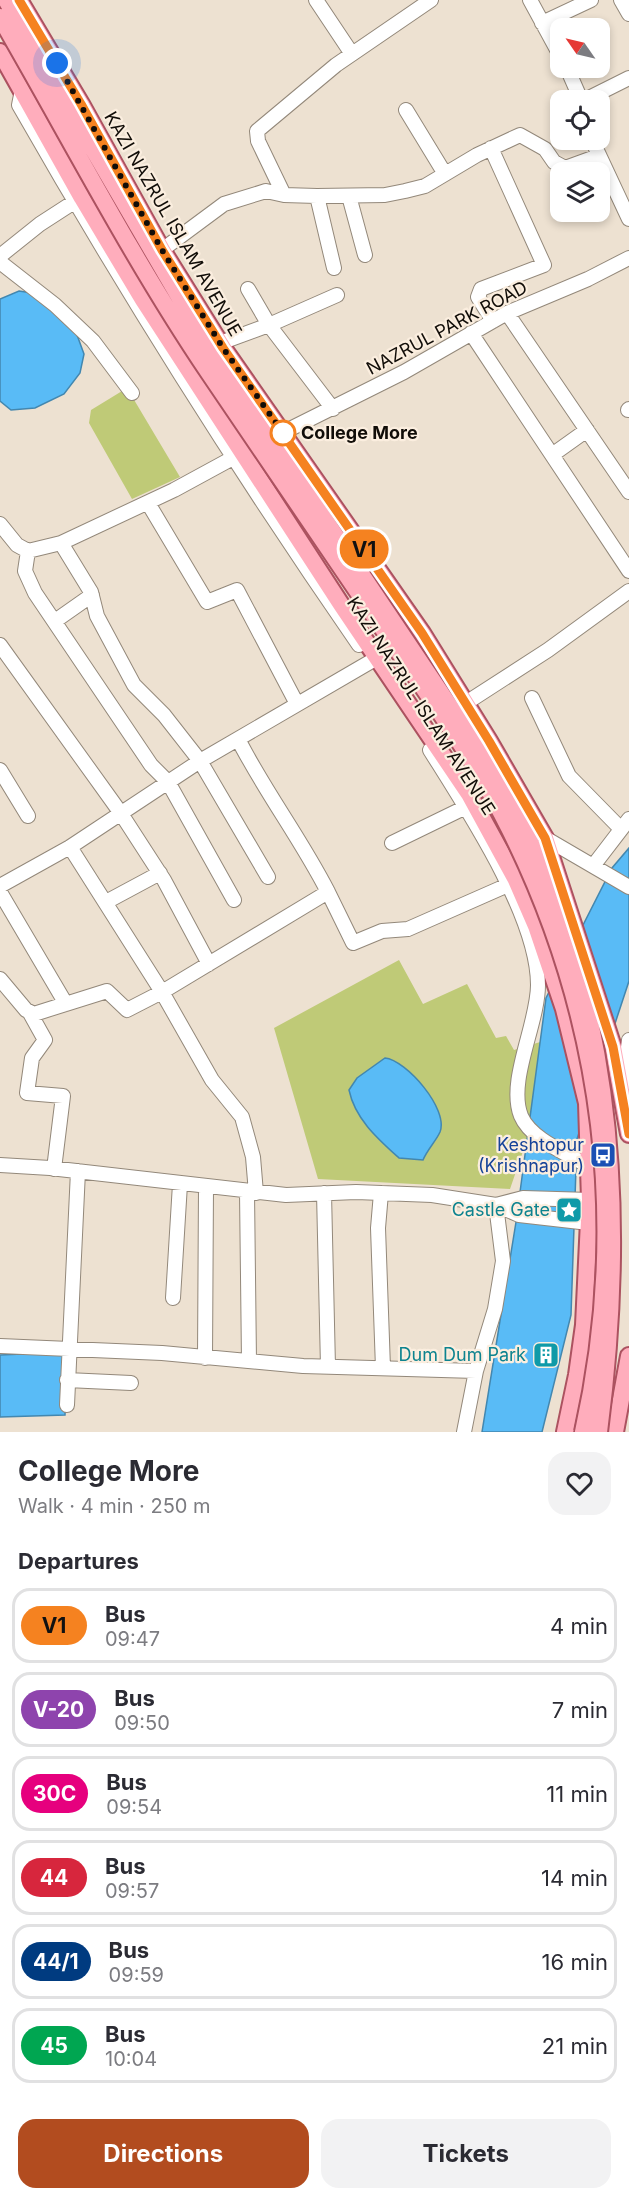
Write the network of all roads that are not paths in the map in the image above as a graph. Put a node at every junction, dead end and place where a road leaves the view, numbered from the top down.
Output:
1 (6, 0) edge
2 (20, 0) edge
3 (316, 0) edge
4 (431, 0) edge
5 (530, 0) edge
6 (591, 0) edge
7 (621, 0) edge
8 (629, 14) edge
9 (0, 17) edge
10 (542, 23) junction
11 (550, 37) edge
12 (0, 52) edge
13 (352, 54) junction
14 (629, 78) edge
15 (22, 90) junction
16 (604, 90) edge
17 (406, 110) dead end
18 (491, 148) junction
19 (596, 150) edge
20 (598, 156) junction
21 (445, 174) junction
22 (284, 195) junction
23 (317, 196) junction
24 (349, 196) junction
25 (74, 202) junction
26 (629, 219) edge
27 (162, 250) junction
28 (366, 255) dead end
29 (0, 256) edge
30 (629, 258) edge
31 (0, 262) edge
32 (334, 268) dead end
33 (248, 289) dead end
34 (337, 295) dead end
35 (507, 313) junction
36 (493, 321) junction
37 (269, 325) junction
38 (471, 333) junction
39 (220, 343) junction
40 (254, 392) junction
41 (132, 393) dead end
42 (333, 409) junction
43 (214, 419) junction
44 (587, 430) junction
45 (284, 434) junction
46 (237, 455) junction
47 (552, 455) junction
48 (629, 492) edge
49 (148, 503) junction
50 (0, 524) edge
51 (61, 543) junction
52 (28, 551) junction
53 (629, 571) edge
54 (629, 591) edge
55 (92, 595) junction
56 (55, 621) junction
57 (0, 645) edge
58 (370, 662) junction
59 (531, 698) dead end
60 (466, 703) junction
61 (297, 704) junction
62 (238, 739) junction
63 (200, 761) junction
64 (0, 770) edge
65 (168, 782) junction
66 (465, 807) junction
67 (120, 812) junction
68 (28, 816) dead end
69 (625, 824) edge
70 (545, 838) junction
71 (392, 843) dead end
72 (70, 847) junction
73 (599, 869) junction
74 (160, 873) junction
75 (268, 877) dead end
76 (508, 885) junction
77 (0, 886) edge
78 (629, 887) edge
79 (0, 892) edge
80 (328, 892) junction
81 (234, 900) dead end
82 (106, 902) junction
83 (209, 964) junction
84 (0, 979) edge
85 (162, 992) junction
86 (66, 1004) junction
87 (30, 1013) junction
88 (629, 1048) edge
89 (622, 1090) junction
90 (629, 1134) edge
91 (0, 1165) edge
92 (590, 1167) junction
93 (54, 1168) junction
94 (78, 1171) junction
95 (180, 1184) junction
96 (206, 1187) junction
97 (251, 1192) junction
98 (324, 1193) junction
99 (381, 1193) junction
100 (590, 1200) junction
101 (496, 1205) junction
102 (589, 1223) junction
103 (173, 1298) dead end
104 (0, 1346) edge
105 (68, 1349) junction
106 (629, 1356) edge
107 (205, 1358) junction
108 (249, 1361) junction
109 (328, 1367) junction
110 (383, 1368) junction
111 (476, 1371) junction
112 (68, 1380) junction
113 (132, 1383) dead end
114 (67, 1406) dead end
115 (464, 1432) edge
116 (565, 1432) edge
117 (584, 1432) edge
118 (599, 1432) edge
119 (615, 1432) edge

1 - 118 main road, bridge
2 - 27 main road, KAZI NAZRUL ISLAM AVENUE
3 - 13 street
4 - 13 street
5 - 10 street
6 - 10 street
7 - 8 street
9 - 117 main road, bridge
10 - 11 street
12 - 15 main road, KAZI NAZRUL ISLAM AVENUE
13 - 22 street
14 - 16 street
15 - 25 street, KAZI NAZRUL ISLAM AVENUE
15 - 43 main road, KAZI NAZRUL ISLAM AVENUE
17 - 21 street
18 - 20 street
18 - 21 street
18 - 36 street
19 - 20 street
20 - 26 street
21 - 24 street
22 - 23 street
22 - 27 street
23 - 24 street
23 - 32 street
24 - 28 street
25 - 29 street
25 - 43 street, KAZI NAZRUL ISLAM AVENUE
27 - 39 main road, KAZI NAZRUL ISLAM AVENUE
30 - 35 street, NAZRUL PARK ROAD
31 - 41 street
33 - 37 street
34 - 37 street
35 - 36 street, NAZRUL PARK ROAD
35 - 44 street
36 - 38 street, NAZRUL PARK ROAD
37 - 39 street
37 - 42 street
38 - 42 street, NAZRUL PARK ROAD
38 - 47 street
39 - 40 main road, KAZI NAZRUL ISLAM AVENUE
40 - 43 main road
40 - 45 main road, KAZI NAZRUL ISLAM AVENUE
42 - 45 street, NAZRUL PARK ROAD
43 - 46 main road, KAZI NAZRUL ISLAM AVENUE
44 - 47 street
44 - 48 street
45 - 46 street, NAZRUL PARK ROAD
45 - 60 main road, KAZI NAZRUL ISLAM AVENUE
46 - 49 street, NAZRUL PARK ROAD
46 - 58 street, KAZI NAZRUL ISLAM AVENUE
46 - 92 main road, KAZI NAZRUL ISLAM AVENUE
47 - 53 street
49 - 51 street, NAZRUL PARK ROAD
49 - 61 street
50 - 52 street
51 - 52 street, NAZRUL PARK ROAD
51 - 55 street
52 - 56 street
54 - 60 street
55 - 56 street
55 - 63 street
56 - 65 street
57 - 67 street
58 - 61 street
58 - 66 street, KAZI NAZRUL ISLAM AVENUE
59 - 69 street
60 - 70 main road, KAZI NAZRUL ISLAM AVENUE
61 - 62 street
62 - 63 street
62 - 80 street
63 - 65 street
63 - 75 street
64 - 68 street
65 - 67 street
65 - 81 street
66 - 71 street
66 - 76 street, KAZI NAZRUL ISLAM AVENUE
67 - 72 street
67 - 74 street
69 - 73 street
70 - 73 street
70 - 89 main road, KAZI NAZRUL ISLAM AVENUE
72 - 77 street
72 - 82 street
73 - 78 street
74 - 82 street
74 - 83 street
76 - 80 street
76 - 92 street, KAZI NAZRUL ISLAM AVENUE
79 - 86 street
80 - 83 street
82 - 85 street
83 - 85 street
84 - 87 street
85 - 86 street
85 - 97 street
86 - 87 street
87 - 93 street
88 - 89 street
89 - 90 main road, KAZI NAZRUL ISLAM AVENUE
91 - 93 street
92 - 100 main road, KAZI NAZRUL ISLAM AVENUE
93 - 94 street
94 - 95 street
94 - 105 street
95 - 96 street
95 - 103 street
96 - 97 street
96 - 107 street
97 - 98 street
97 - 108 street
98 - 99 street
98 - 109 street
99 - 101 street
99 - 110 street
100 - 101 street
100 - 102 main road, KAZI NAZRUL ISLAM AVENUE
101 - 102 street
101 - 111 street
102 - 116 main road, KAZI NAZRUL ISLAM AVENUE
104 - 105 street
105 - 107 street
105 - 112 street
106 - 119 main road
107 - 108 street
108 - 109 street
109 - 110 street
110 - 111 street
111 - 115 street
112 - 113 street
112 - 114 street

